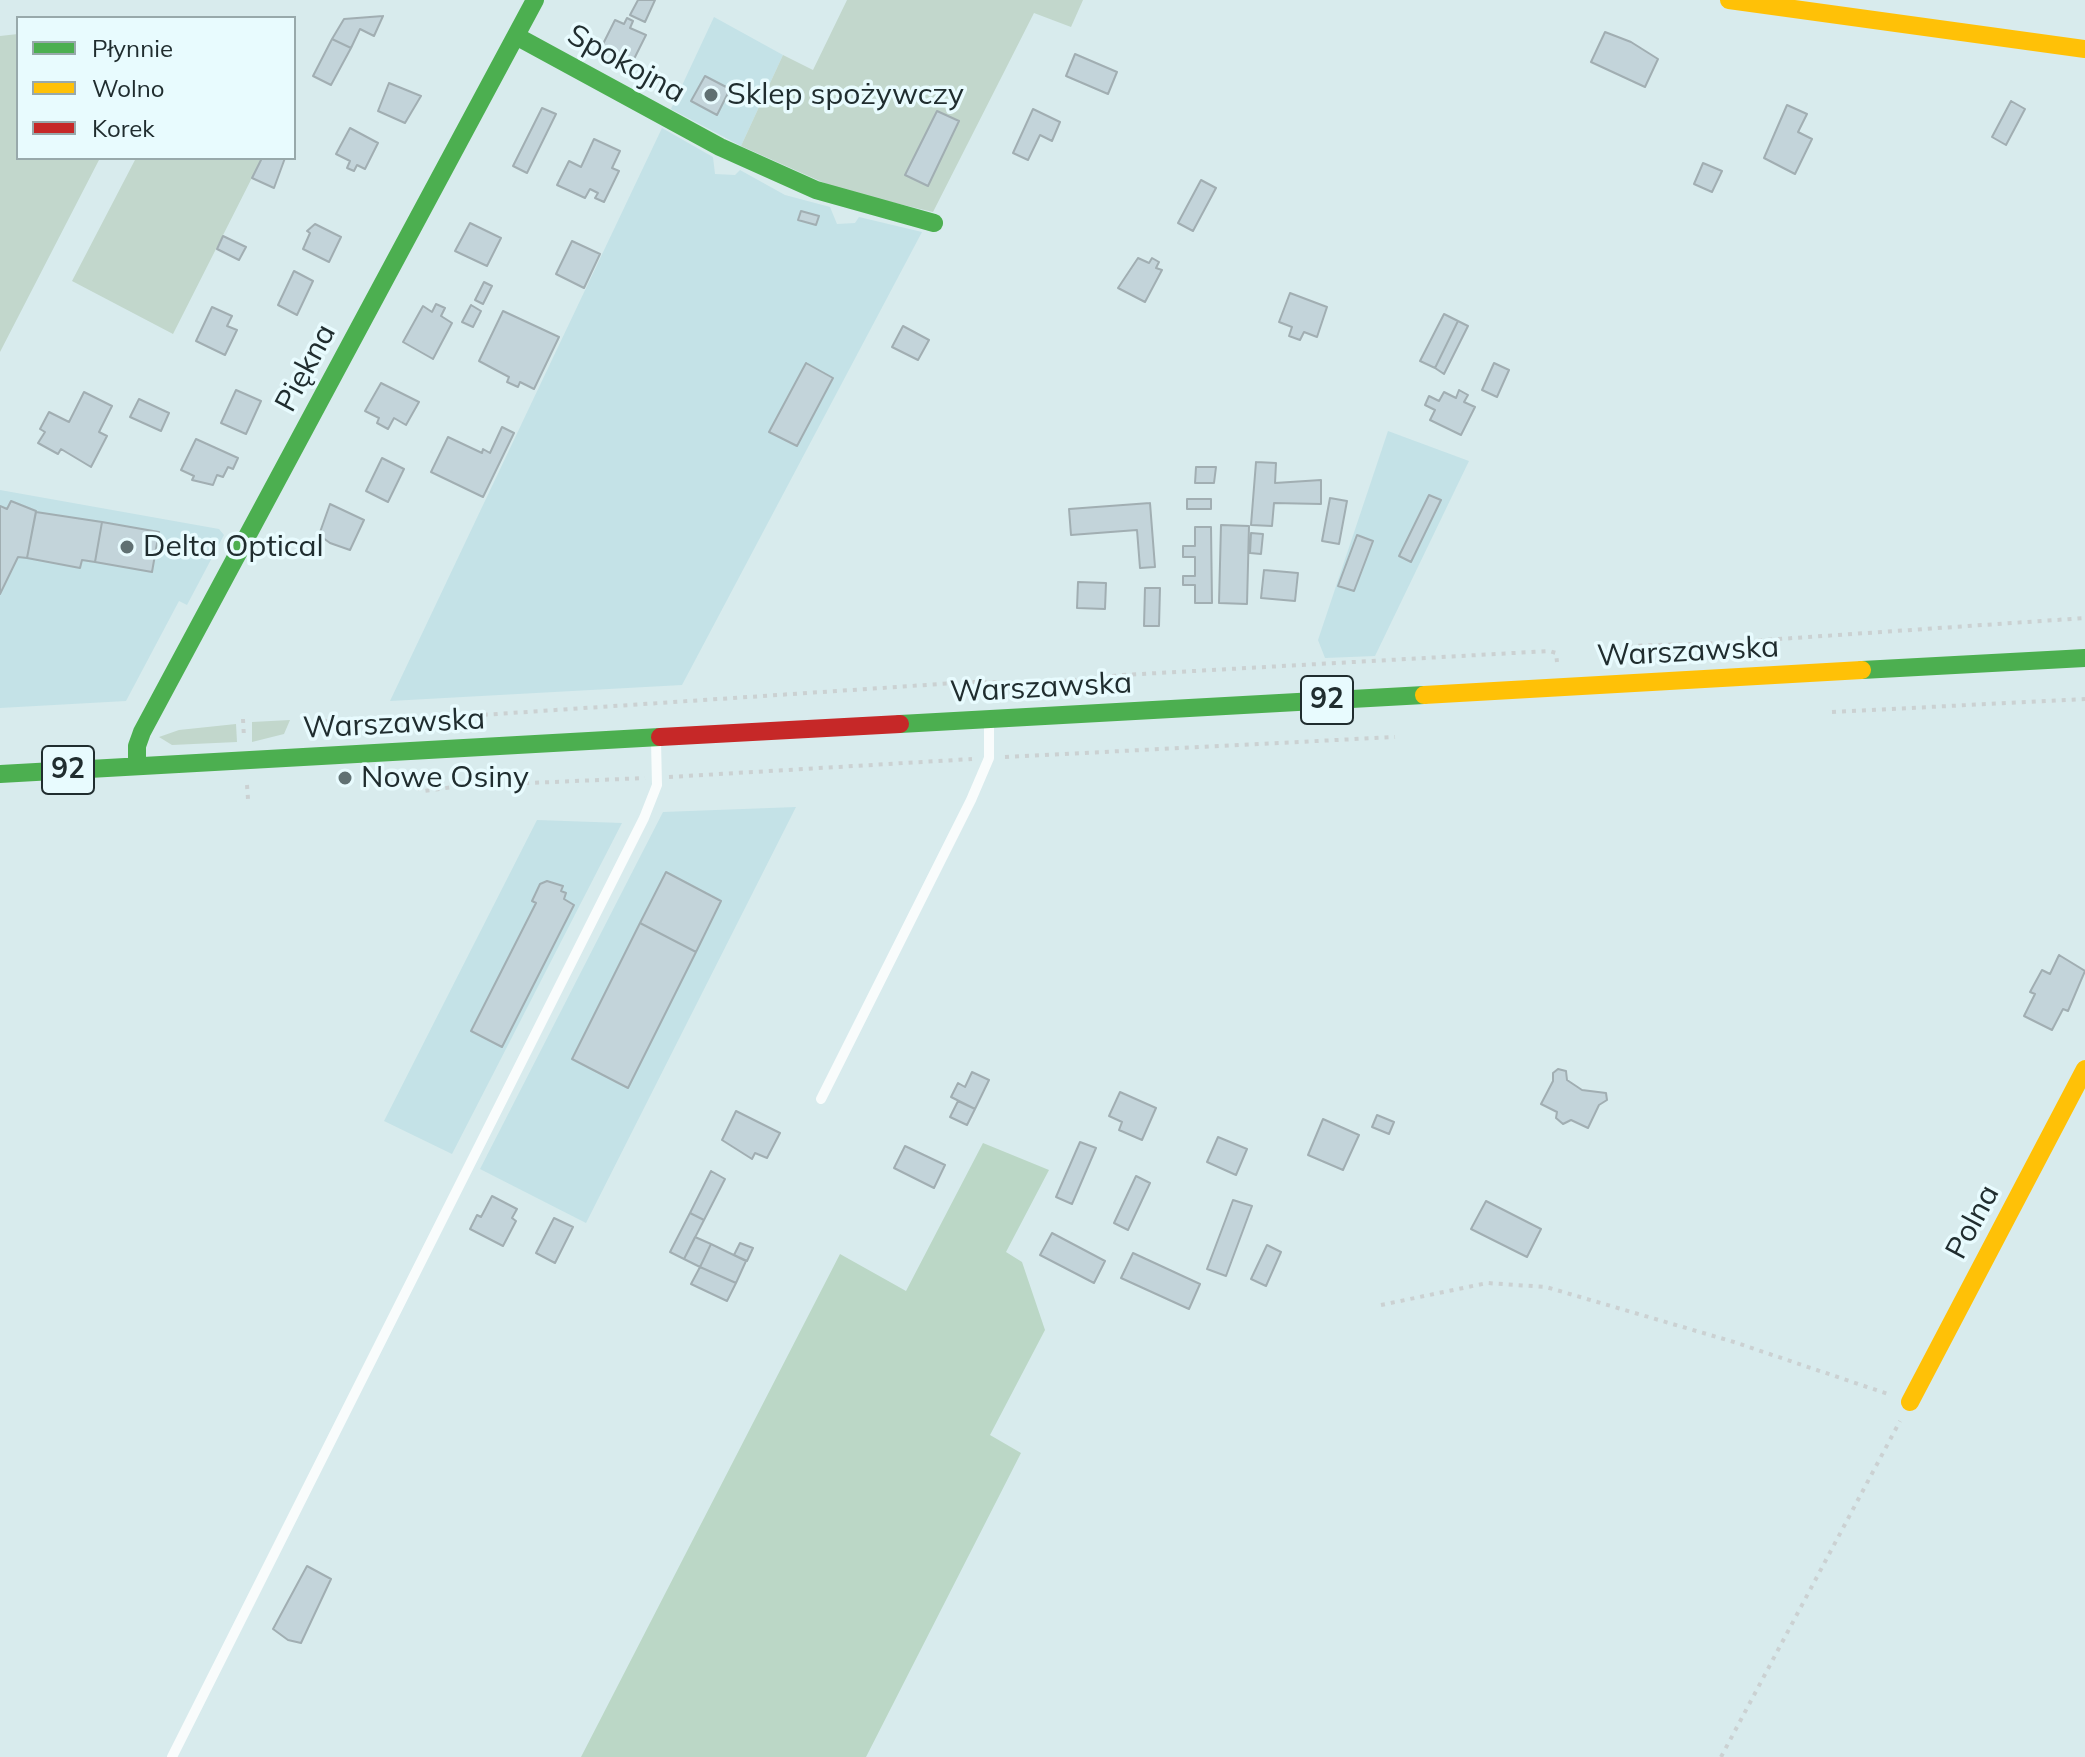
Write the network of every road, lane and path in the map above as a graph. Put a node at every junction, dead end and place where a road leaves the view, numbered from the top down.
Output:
1 (535, 0) edge
2 (1729, 0) edge
3 (516, 36) junction
4 (2085, 49) edge
5 (934, 223) dead end
6 (2085, 618) edge
7 (2085, 658) edge
8 (1619, 663) dead end
9 (1558, 667) dead end
10 (2085, 699) edge
11 (1832, 712) dead end
12 (243, 719) dead end
13 (304, 719) dead end
14 (989, 719) junction
15 (656, 737) junction
16 (1395, 737) dead end
17 (245, 744) dead end
18 (989, 758) junction
19 (137, 766) junction
20 (413, 773) dead end
21 (0, 774) edge
22 (657, 777) junction
23 (247, 780) dead end
24 (248, 799) dead end
25 (2085, 1069) edge
26 (821, 1099) dead end
27 (1381, 1305) dead end
28 (1910, 1402) junction
29 (172, 1757) edge
30 (1721, 1757) edge

1 - 3 main road, Piękna
2 - 4 main road
3 - 5 main road, Spokojna
3 - 19 main road, Piękna
6 - 8 path
7 - 14 main road, Warszawska / 92
9 - 13 path
10 - 11 path
12 - 17 path
14 - 15 main road, Warszawska / 92
14 - 18 lane
15 - 19 main road, Warszawska / 92
15 - 22 lane
16 - 18 path
18 - 22 path
18 - 26 lane
19 - 21 main road, Warszawska / 92
20 - 22 path
22 - 29 lane
23 - 24 path
25 - 28 main road, Polna
27 - 28 path
28 - 30 path

